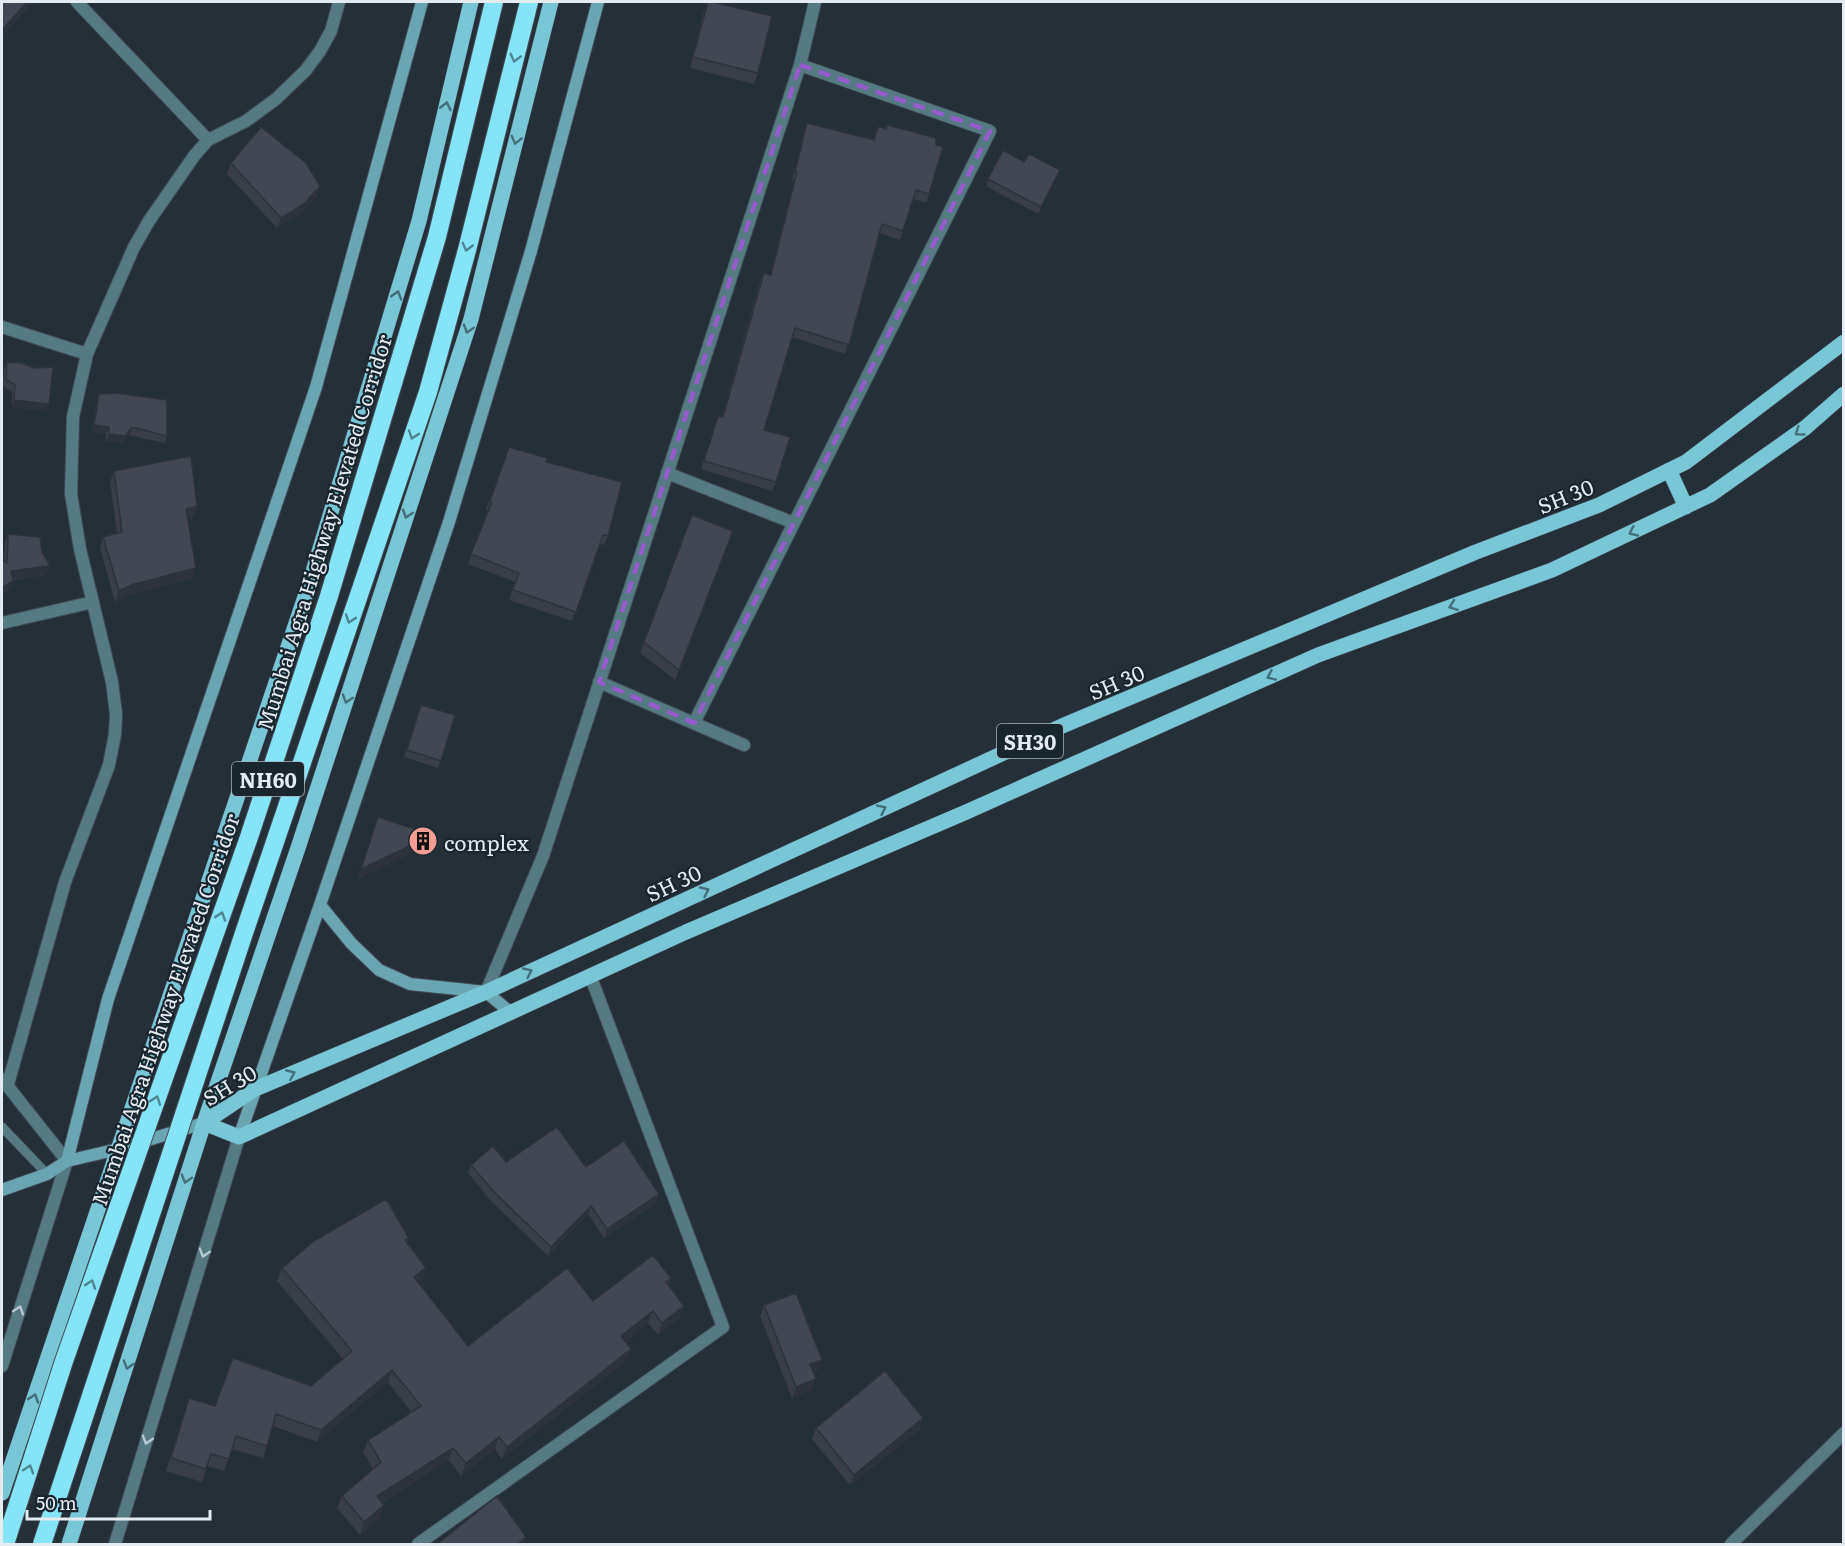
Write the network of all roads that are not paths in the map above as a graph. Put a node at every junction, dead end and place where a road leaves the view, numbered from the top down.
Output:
1 (76, 2) edge
2 (339, 2) edge
3 (422, 2) edge
4 (471, 2) edge
5 (494, 2) edge
6 (529, 2) edge
7 (551, 2) edge
8 (598, 2) edge
9 (815, 2) edge
10 (800, 65) junction
11 (208, 140) junction
12 (2, 327) edge
13 (1844, 342) edge
14 (87, 354) junction
15 (1844, 394) edge
16 (1669, 470) junction
17 (667, 473) junction
18 (1686, 507) junction
19 (794, 523) junction
20 (93, 602) junction
21 (2, 623) edge
22 (599, 682) junction
23 (694, 723) junction
24 (744, 745) dead end
25 (320, 905) junction
26 (590, 975) junction
27 (486, 992) junction
28 (510, 1012) junction
29 (4, 1081) edge
30 (255, 1089) junction
31 (204, 1123) junction
32 (2, 1127) edge
33 (239, 1137) junction
34 (118, 1149) junction
35 (67, 1161) junction
36 (47, 1174) junction
37 (2, 1190) edge
38 (4, 1349) edge
39 (2, 1366) edge
40 (1844, 1432) edge
41 (2, 1493) edge
42 (5, 1545) edge
43 (42, 1545) edge
44 (69, 1545) edge
45 (115, 1545) edge
46 (418, 1545) edge
47 (1731, 1545) edge

1 - 11 street
2 - 11 street
3 - 35 street
34 -> 4 main road
42 -> 5 highway, Mumbai Agra Highway Elevated Corridor / NH60, bridge
6 -> 43 highway, NH60, bridge
7 -> 31 main road
8 - 25 street
9 - 10 street
10 - 17 street
10 - 19 street
11 - 14 street
12 - 14 street
13 - 16 main road, SH 30 / SH30
14 - 20 street
15 -> 18 main road, SH30
16 - 18 main road
27 -> 16 main road, SH 30 / SH30
17 - 19 street
17 - 22 street
18 -> 26 main road, SH30
19 - 23 street
20 - 21 street
20 - 29 street
22 - 23 street
22 - 27 street
23 - 24 street
25 - 27 street
25 - 30 street
26 - 28 main road, SH30
26 - 46 street
27 - 28 street
30 -> 27 main road, SH 30 / SH30
28 - 33 main road, SH30
29 - 35 street
30 - 31 main road, SH 30 / SH30
30 - 33 street
31 - 33 main road, SH 30
31 - 34 street
31 -> 44 main road
32 - 36 lane
33 -> 45 street
34 - 35 street
41 -> 34 main road
35 - 36 street
38 -> 35 street
36 - 37 street
38 - 39 street
40 - 47 street

